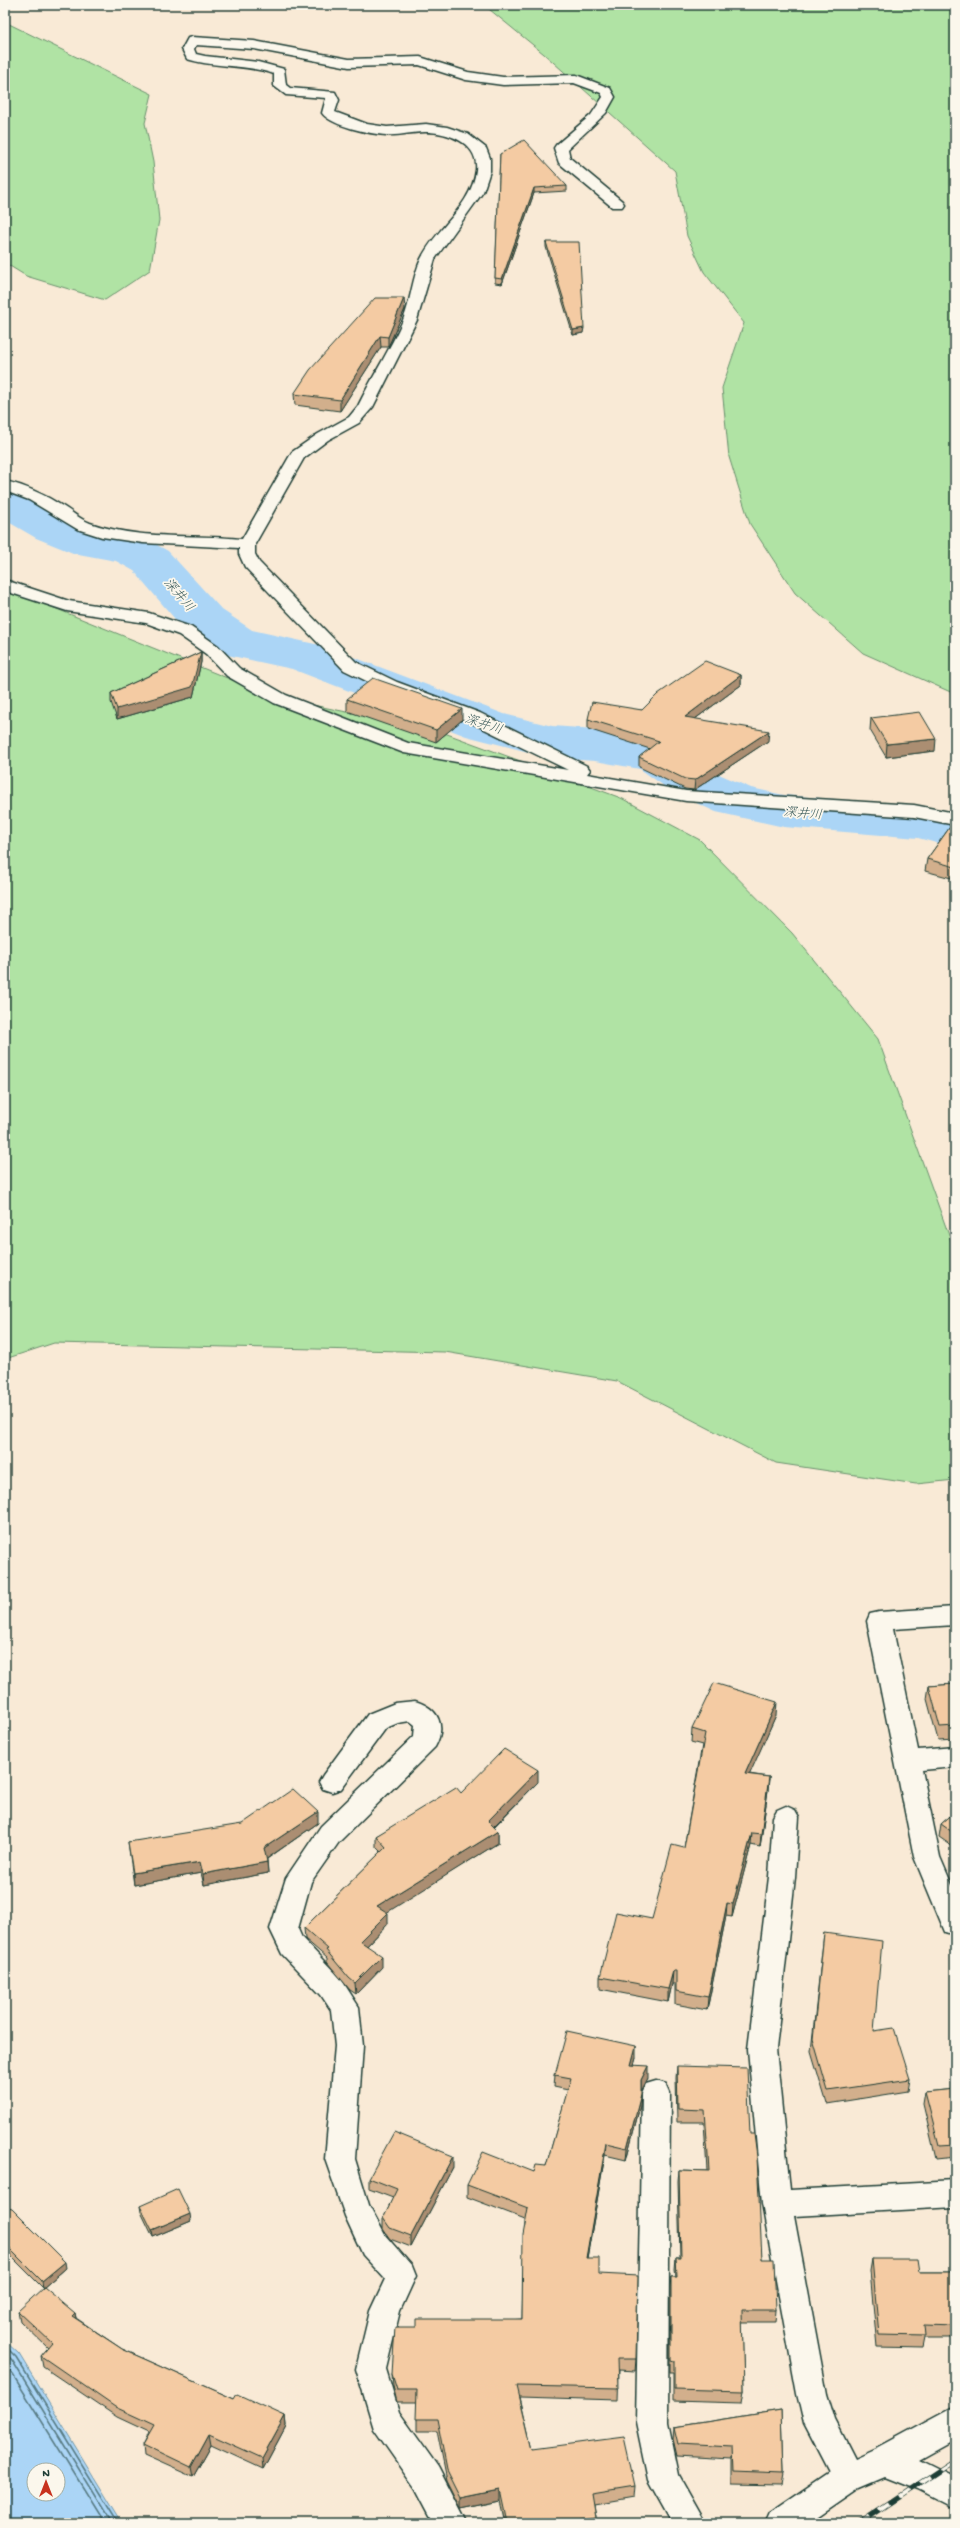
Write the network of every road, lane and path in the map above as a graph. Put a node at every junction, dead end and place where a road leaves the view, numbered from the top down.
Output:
1 (617, 204) dead end
2 (5, 486) edge
3 (247, 544) junction
4 (5, 584) edge
5 (599, 780) junction
6 (955, 819) edge
7 (955, 1616) edge
8 (955, 1757) edge
9 (908, 1761) junction
10 (332, 1782) dead end
11 (786, 1817) dead end
12 (955, 1924) edge
13 (656, 2093) dead end
14 (955, 2194) edge
15 (777, 2204) junction
16 (955, 2422) edge
17 (888, 2460) junction
18 (848, 2477) junction
19 (955, 2494) edge
20 (451, 2523) edge
21 (690, 2523) edge
22 (781, 2523) edge

1 - 3 street
2 - 3 street
3 - 5 street
4 - 5 street
5 - 6 street
7 - 9 street
8 - 9 street
9 - 12 street
10 - 20 street
11 - 15 street
13 - 21 street
14 - 15 street
15 - 18 street
16 - 17 street
17 - 18 street
17 - 19 street
18 - 22 street

